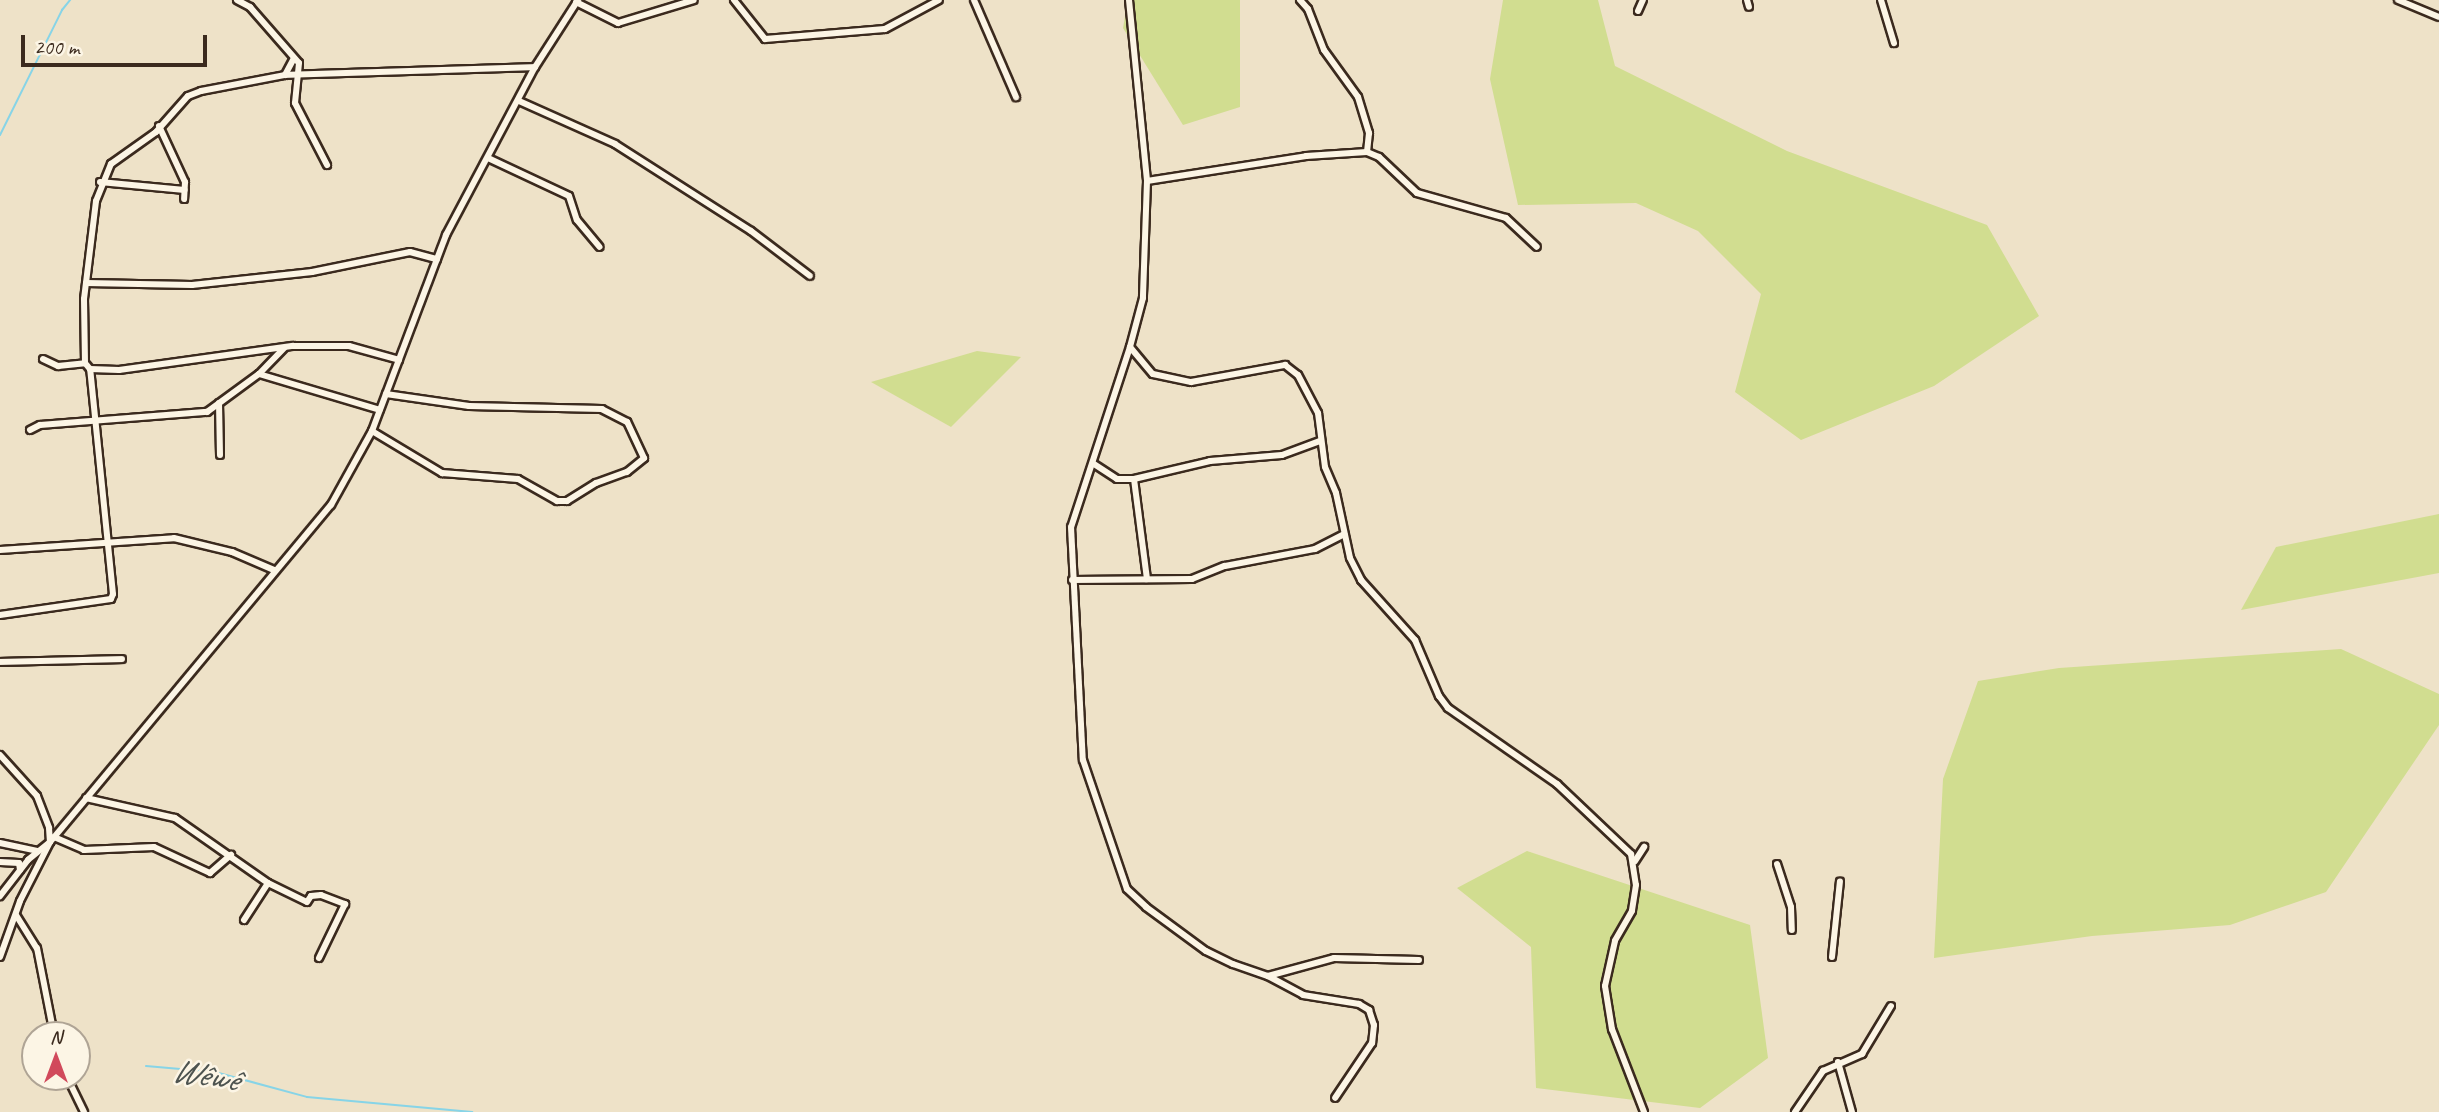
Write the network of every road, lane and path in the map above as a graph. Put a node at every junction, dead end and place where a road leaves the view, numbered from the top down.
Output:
1 (237, 0) edge
2 (694, 0) edge
3 (734, 0) edge
4 (939, 0) edge
5 (974, 0) edge
6 (1129, 0) edge
7 (1300, 0) edge
8 (1643, 0) edge
9 (1881, 0) edge
10 (2398, 0) edge
11 (577, 1) edge
12 (1638, 11) dead end
13 (2439, 18) edge
14 (1894, 43) dead end
15 (294, 58) junction
16 (536, 67) junction
17 (285, 75) junction
18 (294, 75) junction
19 (1016, 97) dead end
20 (519, 101) junction
21 (159, 127) junction
22 (1367, 152) junction
23 (488, 158) junction
24 (327, 165) dead end
25 (1147, 181) junction
26 (100, 182) junction
27 (185, 190) junction
28 (184, 199) dead end
29 (600, 247) dead end
30 (1536, 247) dead end
31 (437, 259) junction
32 (810, 276) dead end
33 (86, 283) junction
34 (1130, 347) junction
35 (284, 348) junction
36 (43, 359) dead end
37 (399, 360) junction
38 (87, 366) junction
39 (259, 374) junction
40 (386, 394) junction
41 (219, 402) junction
42 (380, 410) junction
43 (93, 421) junction
44 (30, 430) dead end
45 (372, 431) junction
46 (1320, 441) junction
47 (220, 455) dead end
48 (1094, 464) junction
49 (1134, 480) junction
50 (1344, 534) junction
51 (107, 542) junction
52 (0, 550) edge
53 (274, 570) junction
54 (1147, 579) junction
55 (1072, 580) junction
56 (0, 615) edge
57 (122, 659) dead end
58 (0, 662) edge
59 (0, 755) edge
60 (86, 798) junction
61 (52, 840) junction
62 (0, 843) edge
63 (1644, 847) dead end
64 (37, 851) junction
65 (230, 855) junction
66 (0, 862) edge
67 (1635, 862) junction
68 (1777, 864) dead end
69 (20, 870) junction
70 (1840, 881) dead end
71 (268, 883) junction
72 (3, 886) edge
73 (0, 897) edge
74 (16, 915) junction
75 (244, 920) dead end
76 (1792, 930) dead end
77 (0, 957) edge
78 (319, 957) dead end
79 (1832, 957) dead end
80 (1419, 960) dead end
81 (1268, 975) junction
82 (1891, 1006) dead end
83 (51, 1021) edge
84 (1838, 1062) junction
85 (74, 1091) edge
86 (1335, 1098) dead end
87 (84, 1112) edge
88 (1644, 1112) edge
89 (1795, 1112) edge
90 (1852, 1112) edge

1 - 15 street
2 - 11 street
3 - 4 street
5 - 19 street
6 - 25 street
7 - 22 street
8 - 12 street
9 - 14 street
10 - 13 street
11 - 16 street
15 - 17 street
15 - 18 street
16 - 18 street
16 - 20 street
17 - 18 street
17 - 21 street
18 - 24 street
20 - 23 street
20 - 32 street
21 - 26 street
21 - 27 street
22 - 25 street
22 - 30 street
23 - 29 street
23 - 31 street
25 - 34 street
26 - 27 street
26 - 33 street
27 - 28 street
31 - 33 street
31 - 37 street
33 - 38 street
34 - 46 street
34 - 48 street
35 - 37 street
35 - 38 street
35 - 39 street
36 - 38 street
37 - 40 street
38 - 43 street
39 - 41 street
39 - 42 street
40 - 42 street
40 - 45 street
41 - 43 street
41 - 47 street
42 - 45 street
43 - 44 street
43 - 51 street
45 - 53 street
46 - 49 street
46 - 50 street
48 - 49 street
48 - 55 street
49 - 54 street
50 - 54 street
50 - 67 street
51 - 52 street
51 - 53 street
51 - 56 street
53 - 60 street
54 - 55 street
55 - 81 street
57 - 58 street
59 - 61 street
60 - 61 street
60 - 65 street
61 - 64 street
61 - 65 street
61 - 74 street
62 - 64 street
63 - 67 street
64 - 69 street
65 - 71 street
66 - 69 street
67 - 88 street
68 - 76 street
69 - 72 street
70 - 79 street
71 - 75 street
71 - 78 street
72 - 73 street
74 - 77 street
74 - 83 street
80 - 81 street
81 - 86 street
82 - 84 street
84 - 89 street
84 - 90 street
85 - 87 street

